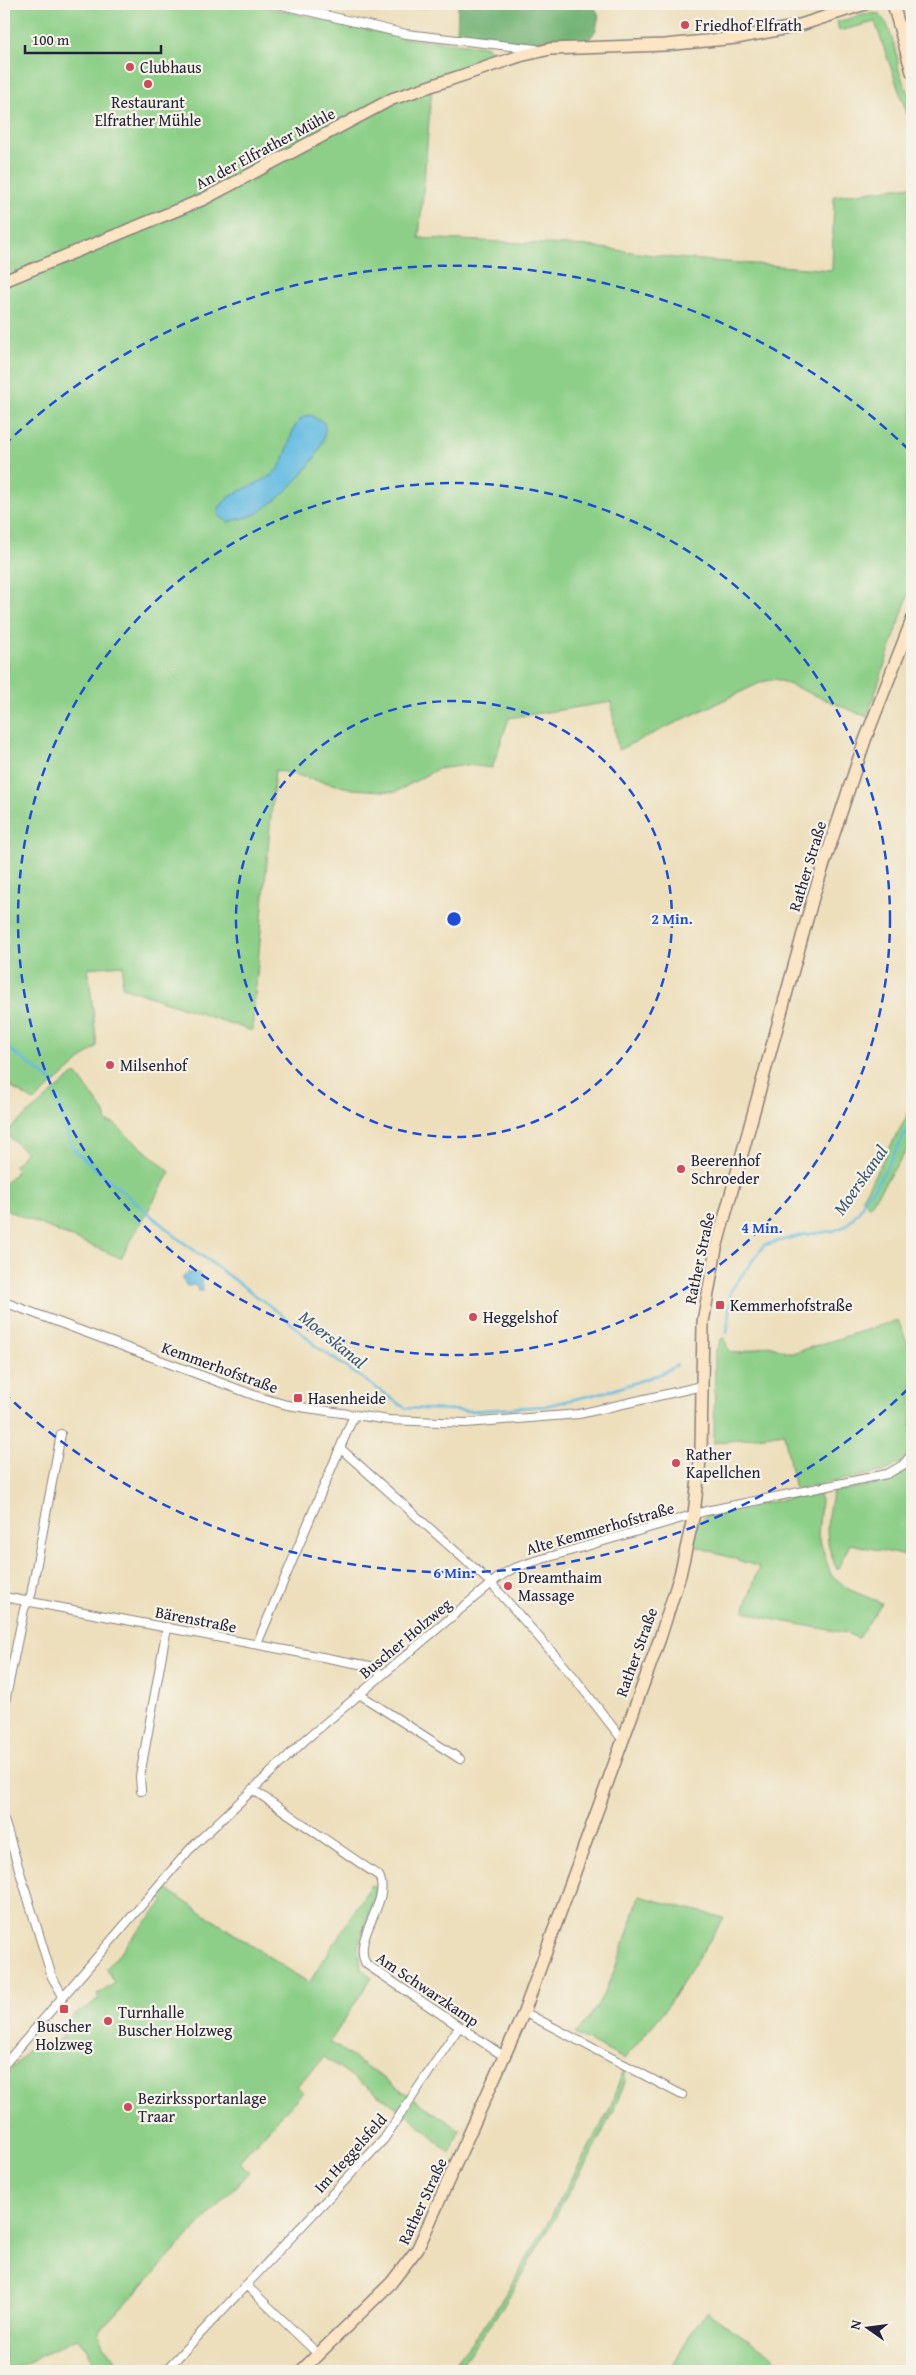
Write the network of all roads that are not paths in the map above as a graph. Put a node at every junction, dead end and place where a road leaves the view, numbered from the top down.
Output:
1 (278, 4) edge
2 (865, 4) edge
3 (893, 4) edge
4 (543, 50) junction
5 (912, 72) edge
6 (4, 281) edge
7 (912, 620) edge
8 (4, 1302) edge
9 (702, 1386) junction
10 (354, 1415) junction
11 (61, 1434) dead end
12 (340, 1448) junction
13 (912, 1454) edge
14 (694, 1514) junction
15 (491, 1583) junction
16 (4, 1596) edge
17 (28, 1601) junction
18 (167, 1627) junction
19 (256, 1644) junction
20 (381, 1674) junction
21 (360, 1694) junction
22 (4, 1707) edge
23 (622, 1739) junction
24 (460, 1759) dead end
25 (252, 1790) junction
26 (141, 1792) dead end
27 (4, 1820) edge
28 (63, 1996) junction
29 (524, 2012) junction
30 (460, 2027) junction
31 (505, 2057) junction
32 (4, 2065) edge
33 (682, 2095) dead end
34 (246, 2285) junction
35 (318, 2354) junction
36 (165, 2371) edge
37 (301, 2371) edge

1 - 4 street, An der Elfrather Mühle
2 - 4 street, An der Elfrather Mühle
3 - 5 street
4 - 6 street, An der Elfrather Mühle
7 - 9 street, Rather Straße
8 - 10 street, Kemmerhofstraße
9 - 10 street, Kemmerhofstraße
9 - 14 street, Rather Straße
10 - 12 street
11 - 17 street
12 - 15 street
12 - 19 street
13 - 14 street, Alte Kemmerhofstraße
14 - 15 street, Alte Kemmerhofstraße
14 - 23 street, Rather Straße
15 - 20 street, Buscher Holzweg
15 - 23 street, Rather Straße
16 - 17 street, Bärenstraße
17 - 18 street, Bärenstraße
17 - 22 street
18 - 19 street, Bärenstraße
18 - 26 street
19 - 20 street, Bärenstraße
20 - 21 street, Buscher Holzweg
21 - 24 street, Buscher Holzweg
21 - 25 street, Buscher Holzweg
23 - 29 street, Rather Straße
25 - 28 street, Buscher Holzweg
25 - 30 street, Am Schwarzkamp
27 - 28 street
28 - 32 street, Buscher Holzweg
29 - 31 street, Rather Straße
29 - 33 street
30 - 31 street, Am Schwarzkamp
30 - 34 street, Im Heggelsfeld
31 - 35 street, Rather Straße
34 - 35 street
34 - 36 street, Im Heggelsfeld
35 - 37 street, Rather Straße

